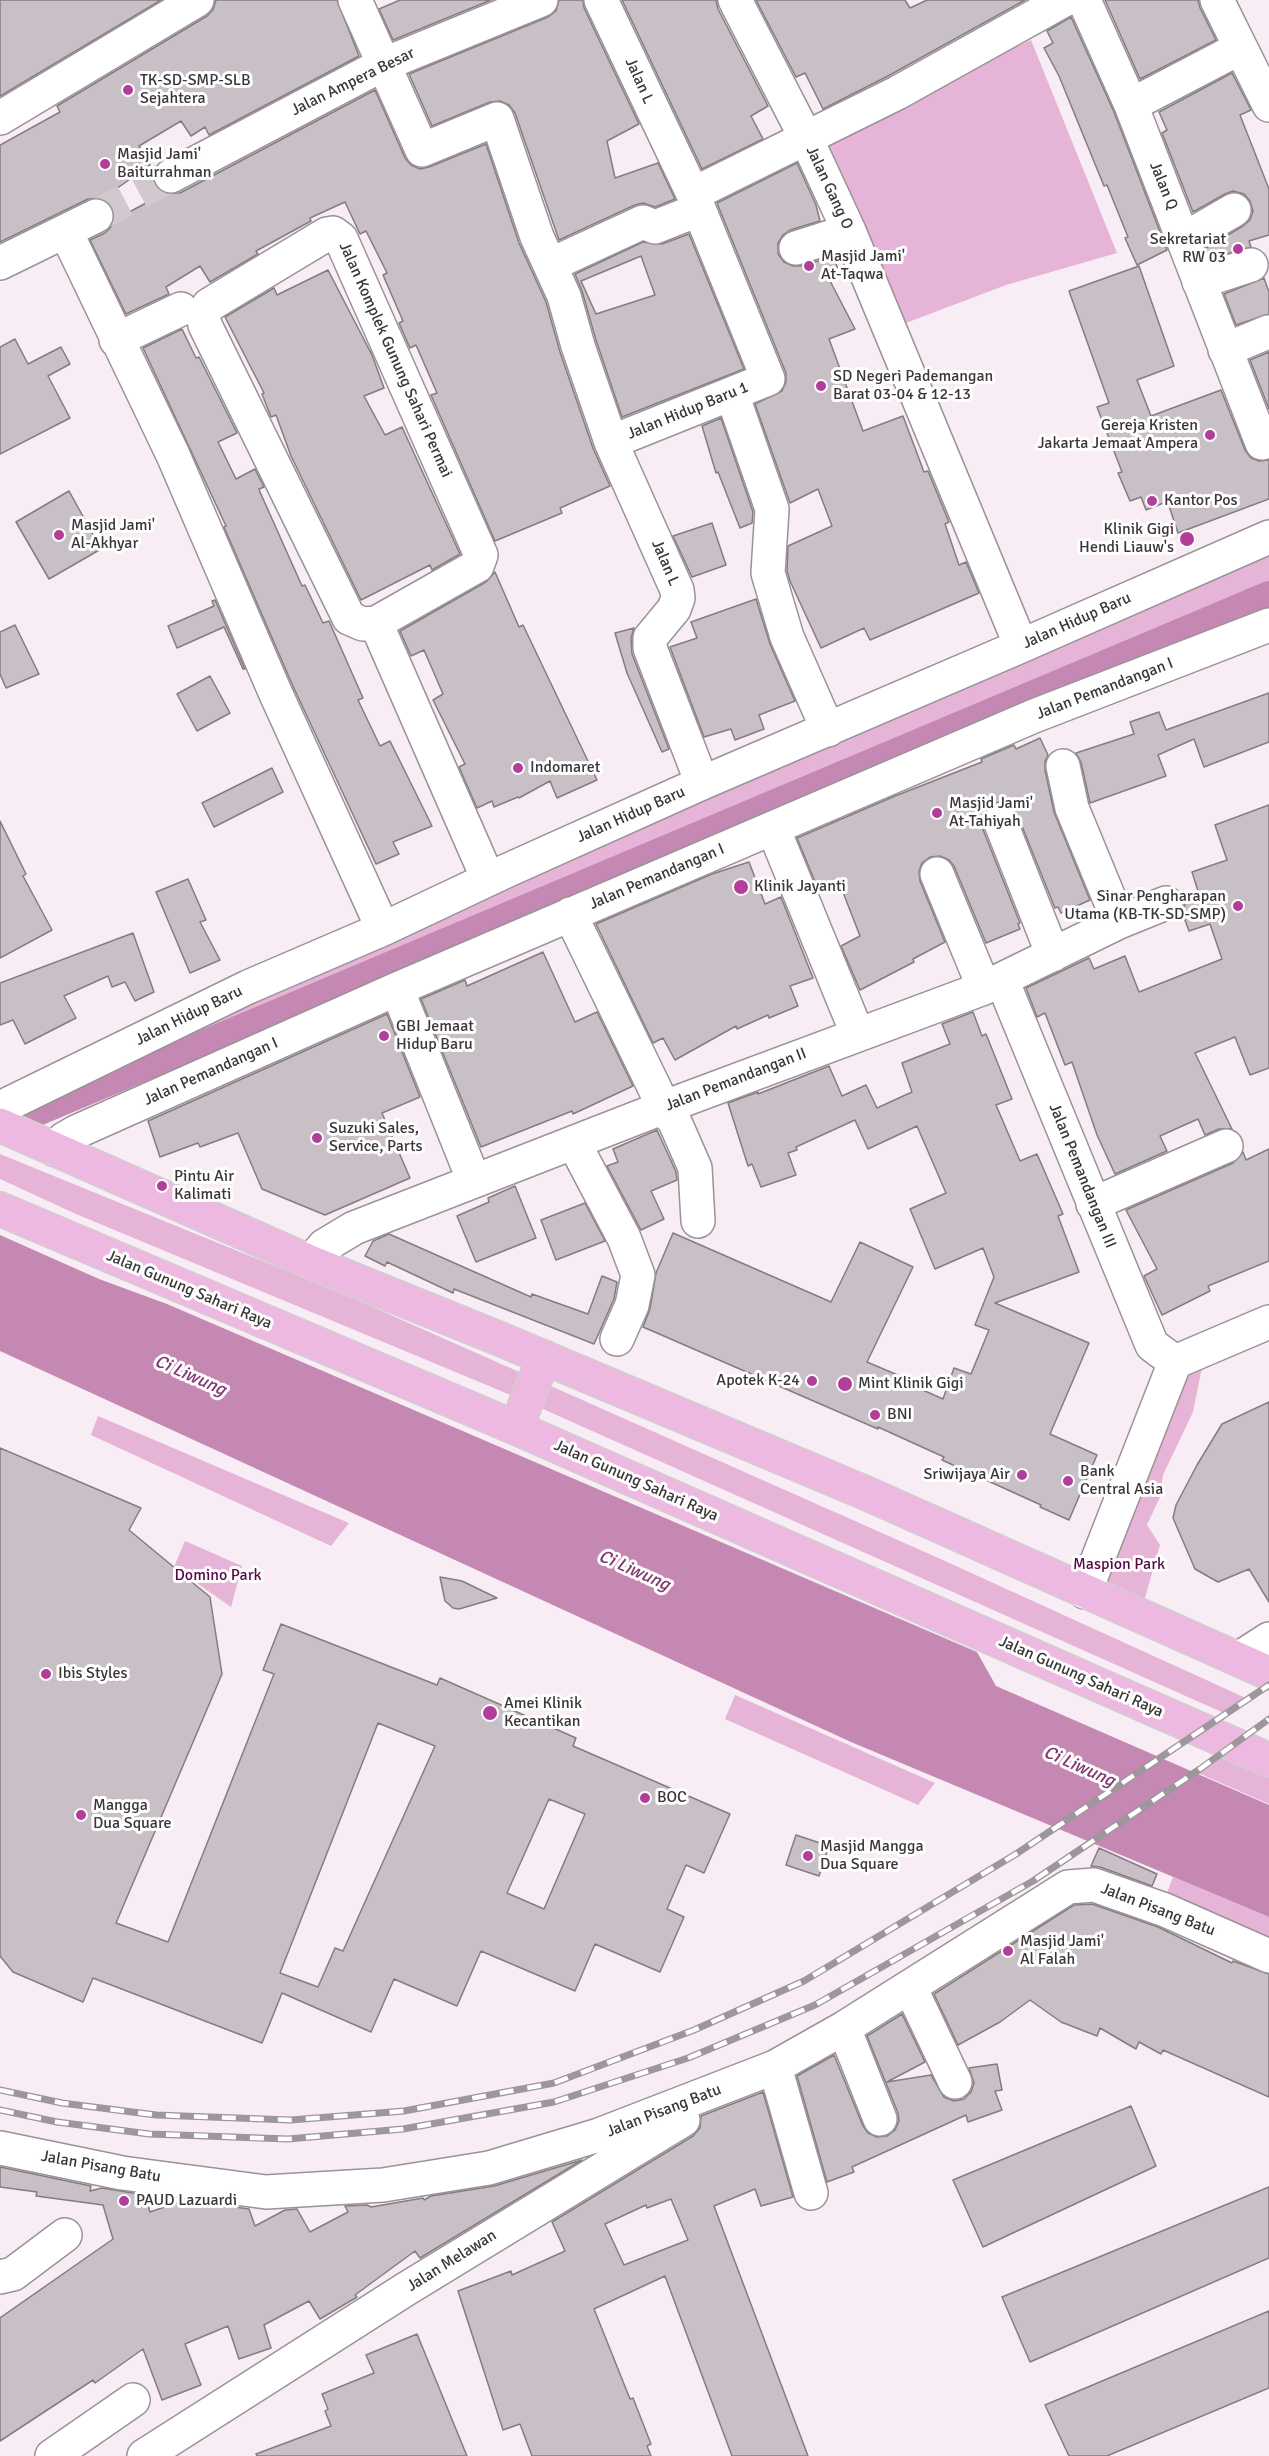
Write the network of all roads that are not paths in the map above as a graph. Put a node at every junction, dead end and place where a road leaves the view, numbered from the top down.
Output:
1 (197, 0) edge
2 (355, 0) edge
3 (541, 0) edge
4 (601, 0) edge
5 (1064, 0) edge
6 (1084, 0) edge
7 (1217, 0) edge
8 (740, 2) edge
9 (1240, 48) junction
10 (382, 65) junction
11 (1131, 105) junction
12 (1269, 105) edge
13 (0, 118) edge
14 (805, 136) junction
15 (171, 176) tunnel mouth
16 (695, 202) junction
17 (1234, 210) dead end
18 (96, 216) tunnel mouth
19 (849, 231) junction
20 (66, 232) junction
21 (1184, 239) junction
22 (796, 248) dead end
23 (0, 263) edge
24 (550, 265) junction
25 (1251, 265) dead end
26 (1198, 282) junction
27 (181, 309) dead end
28 (1268, 332) edge
29 (116, 340) junction
30 (1225, 350) junction
31 (732, 394) junction
32 (611, 442) junction
33 (1262, 443) dead end
34 (1269, 537) edge
35 (376, 623) junction
36 (1269, 625) edge
37 (1021, 646) junction
38 (828, 730) junction
39 (1063, 766) dead end
40 (702, 783) junction
41 (999, 821) dead end
42 (773, 828) junction
43 (937, 874) dead end
44 (488, 879) junction
45 (1166, 903) dead end
46 (570, 914) junction
47 (1119, 922) junction
48 (383, 929) junction
49 (1053, 955) junction
50 (993, 984) junction
51 (397, 988) junction
52 (857, 1033) junction
53 (659, 1099) junction
54 (0, 1108) edge
55 (0, 1125) edge
56 (574, 1143) junction
57 (1226, 1146) dead end
58 (54, 1149) junction
59 (474, 1181) junction
60 (1093, 1204) junction
61 (0, 1209) edge
62 (699, 1221) dead end
63 (310, 1262) junction
64 (1269, 1322) edge
65 (617, 1339) dead end
66 (544, 1357) junction
67 (1176, 1362) junction
68 (516, 1428) junction
69 (1085, 1592) junction
70 (1269, 1640) edge
71 (1238, 1659) junction
72 (1269, 1673) edge
73 (1269, 1760) edge
74 (1269, 1956) edge
75 (910, 1987) junction
76 (844, 2028) junction
77 (763, 2073) junction
78 (955, 2082) dead end
79 (880, 2119) dead end
80 (0, 2148) edge
81 (811, 2193) dead end
82 (65, 2235) dead end
83 (0, 2277) edge
84 (133, 2400) dead end
85 (178, 2445) edge
86 (52, 2456) edge
87 (144, 2456) edge

1 - 13 street
2 - 10 street
3 - 10 street, Jalan Ampera Besar
4 - 16 street, Jalan L
5 - 14 street
6 - 11 street, Jalan Q
7 - 9 street
8 - 14 street, Jalan Gang O
9 - 11 street
9 - 12 street
10 - 15 street, Jalan Ampera Besar
10 - 24 street, Jalan Hidup Baru 1
11 - 21 street, Jalan Q
14 - 16 street
14 - 19 street, Jalan Gang O
16 - 24 street
16 - 31 street, Jalan Hidup Baru 1
17 - 21 street
18 - 20 street
19 - 22 street
19 - 37 street, Jalan Gang O
20 - 23 street
20 - 29 street
21 - 26 street, Jalan Q
24 - 32 street, Jalan Hidup Baru 1
25 - 26 street
26 - 30 street, Jalan Q
27 - 29 street
28 - 30 street
29 - 48 street
30 - 33 street, Jalan Q
31 - 32 street, Jalan Hidup Baru 1
31 - 38 street
32 - 40 street, Jalan L
34 - 37 street, Jalan Hidup Baru
35 - 35 street, Jalan Komplek Gunung Sahari Permai
35 - 44 street
36 - 42 street, Jalan Pemandangan I
37 - 38 street, Jalan Hidup Baru
38 - 40 street, Jalan Hidup Baru
39 - 47 street
40 - 44 street, Jalan Hidup Baru
41 - 49 street
42 - 46 street, Jalan Pemandangan I
42 - 52 street
43 - 50 street, Jalan Pemandangan III
44 - 48 street, Jalan Hidup Baru
45 - 47 street, Jalan Pemandangan II
46 - 51 street, Jalan Pemandangan I
46 - 53 street
47 - 49 street, Jalan Pemandangan II
48 - 54 street, Jalan Hidup Baru
49 - 50 street, Jalan Pemandangan II
50 - 52 street, Jalan Pemandangan II
50 - 60 street, Jalan Pemandangan III
51 - 58 street, Jalan Pemandangan I
51 - 59 street
52 - 53 street, Jalan Pemandangan II
53 - 56 street, Jalan Pemandangan II
53 - 62 street
55 - 58 main road
56 - 59 street, Jalan Pemandangan II
56 - 65 street
57 - 60 street
58 - 63 main road
59 - 63 street, Jalan Pemandangan II
60 - 67 street, Jalan Pemandangan III
61 - 68 main road, Jalan Gunung Sahari Raya
63 - 66 main road
64 - 67 street
66 - 68 main road
66 - 69 main road
67 - 69 street
68 - 73 main road, Jalan Gunung Sahari Raya
69 - 71 main road
70 - 71 street
71 - 72 main road
74 - 75 street, Jalan Pisang Batu
75 - 76 street, Jalan Pisang Batu
75 - 78 street
76 - 77 street, Jalan Pisang Batu
76 - 79 street
77 - 80 street, Jalan Pisang Batu
77 - 81 street
77 - 85 street, Jalan Melawan
82 - 83 street
84 - 86 street
85 - 87 street, Jalan Melawan

